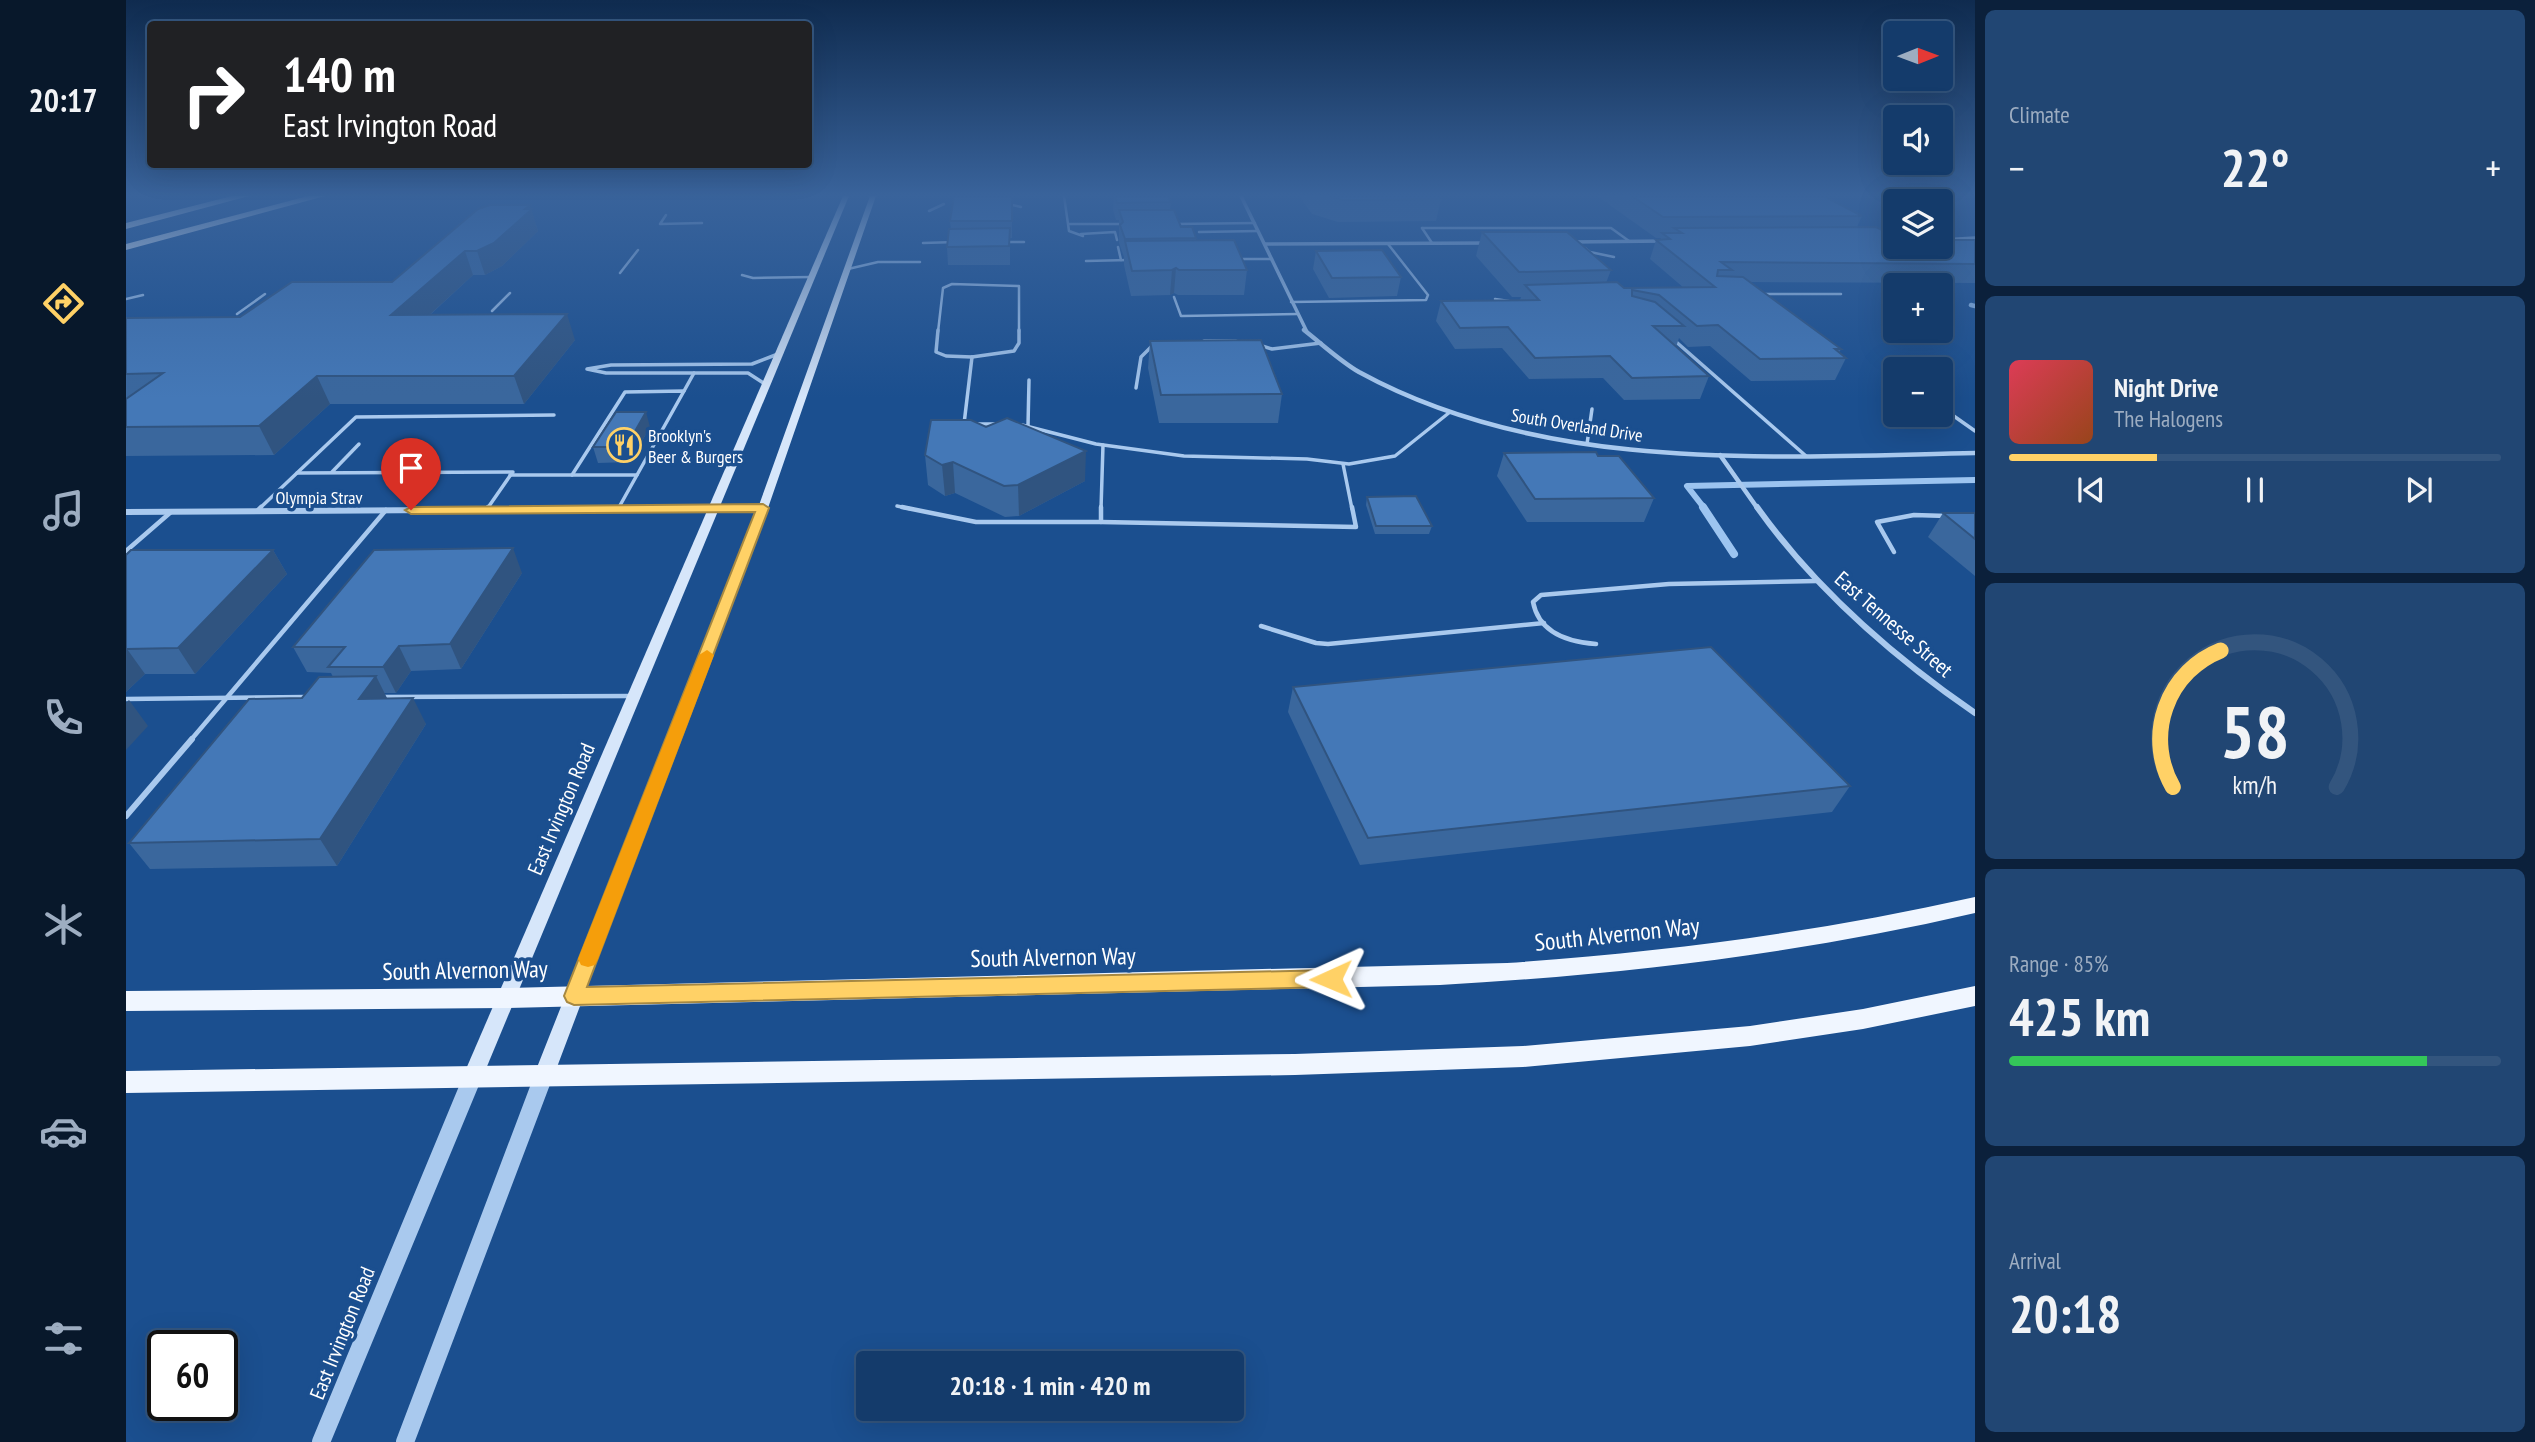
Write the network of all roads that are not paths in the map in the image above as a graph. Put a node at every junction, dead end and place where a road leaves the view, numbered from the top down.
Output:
1 (628, 263) edge
2 (817, 263) edge
3 (850, 263) edge
4 (872, 263) edge
5 (1274, 263) edge
6 (1404, 263) edge
7 (848, 269) junction
8 (620, 274) dead end
9 (742, 275) dead end
10 (811, 277) junction
11 (510, 293) dead end
12 (265, 294) dead end
13 (1749, 294) edge
14 (1841, 294) dead end
15 (143, 295) dead end
16 (1174, 297) edge
17 (126, 299) edge
18 (1495, 299) edge
19 (1515, 301) edge
20 (1291, 302) junction
21 (492, 311) edge
22 (237, 314) edge
23 (1297, 314) junction
24 (1671, 337) edge
25 (1196, 341) edge
26 (1243, 342) edge
27 (1155, 343) edge
28 (1253, 343) edge
29 (1321, 343) junction
30 (778, 354) junction
31 (972, 357) junction
32 (694, 373) junction
33 (1029, 380) dead end
34 (765, 384) junction
35 (1136, 388) dead end
36 (684, 391) junction
37 (1592, 409) dead end
38 (1450, 412) junction
39 (554, 415) dead end
40 (1953, 416) edge
41 (1003, 424) edge
42 (1017, 425) edge
43 (1028, 426) junction
44 (1975, 431) edge
45 (359, 444) dead end
46 (1587, 444) junction
47 (1103, 445) junction
48 (1975, 453) edge
49 (1720, 455) junction
50 (1805, 456) junction
51 (1343, 464) junction
52 (332, 472) junction
53 (297, 473) junction
54 (510, 475) junction
55 (572, 475) junction
56 (637, 475) junction
57 (897, 506) dead end
58 (763, 508) junction
59 (618, 509) junction
60 (712, 509) junction
61 (386, 510) junction
62 (486, 510) junction
63 (257, 511) junction
64 (126, 512) edge
65 (171, 512) junction
66 (1955, 517) edge
67 (1101, 522) junction
68 (126, 551) edge
69 (1894, 552) dead end
70 (1817, 581) junction
71 (1544, 624) junction
72 (1261, 626) dead end
73 (1596, 644) dead end
74 (634, 696) junction
75 (312, 697) edge
76 (368, 697) edge
77 (228, 698) junction
78 (126, 699) edge
79 (1975, 713) edge
80 (126, 816) edge
81 (1975, 905) edge
82 (574, 996) junction
83 (1975, 996) edge
84 (505, 998) junction
85 (126, 1001) edge
86 (544, 1075) junction
87 (473, 1076) junction
88 (126, 1082) edge
89 (321, 1442) edge
90 (405, 1442) edge

1 - 8 lane
2 - 10 main road, East Irvington Road
3 - 7 main road
4 - 7 lane
5 - 20 street, South Overland Drive
6 - 20 lane
7 - 58 main road
9 - 10 lane
10 - 30 main road, East Irvington Road
11 - 21 lane
12 - 22 lane
13 - 14 lane
15 - 17 lane
16 - 23 lane
18 - 19 lane
20 - 23 street, South Overland Drive
23 - 29 street, South Overland Drive
24 - 50 lane
25 - 26 lane
27 - 35 lane
28 - 29 lane
29 - 38 street, South Overland Drive
30 - 32 lane
30 - 34 main road, East Irvington Road
31 - 31 lane
31 - 41 lane
32 - 34 lane
32 - 36 lane
33 - 43 lane
34 - 60 main road, East Irvington Road
36 - 55 lane
36 - 56 lane
37 - 46 lane
38 - 46 street, South Overland Drive
38 - 51 lane
39 - 53 lane
40 - 44 lane
42 - 43 lane
43 - 47 lane
45 - 52 lane
46 - 49 street, South Overland Drive
47 - 51 lane
47 - 67 lane
48 - 50 street, South Overland Drive
49 - 50 street, South Overland Drive
49 - 70 street, East Tennesse Street
51 - 67 lane
52 - 53 lane
52 - 54 lane
53 - 63 lane
54 - 55 lane
54 - 62 lane
55 - 56 lane
56 - 59 lane
57 - 67 lane
58 - 60 street, Olympia Strav
58 - 82 main road
59 - 60 street, Olympia Strav
59 - 62 street, Olympia Strav
60 - 74 main road, East Irvington Road
61 - 62 street, Olympia Strav
61 - 63 street, Olympia Strav
61 - 77 lane
63 - 65 street, Olympia Strav
64 - 65 street, Olympia Strav
65 - 68 lane
66 - 69 lane
70 - 71 lane
70 - 79 street, East Tennesse Street
71 - 72 lane
71 - 73 lane
74 - 76 lane
74 - 84 main road, East Irvington Road
75 - 77 lane
77 - 78 lane
77 - 80 lane
81 - 82 main road, South Alvernon Way
82 - 84 main road, South Alvernon Way
82 - 86 main road
83 - 86 main road
84 - 85 main road, South Alvernon Way
84 - 87 main road, East Irvington Road
86 - 87 main road
86 - 90 street
87 - 88 main road
87 - 89 street, East Irvington Road

